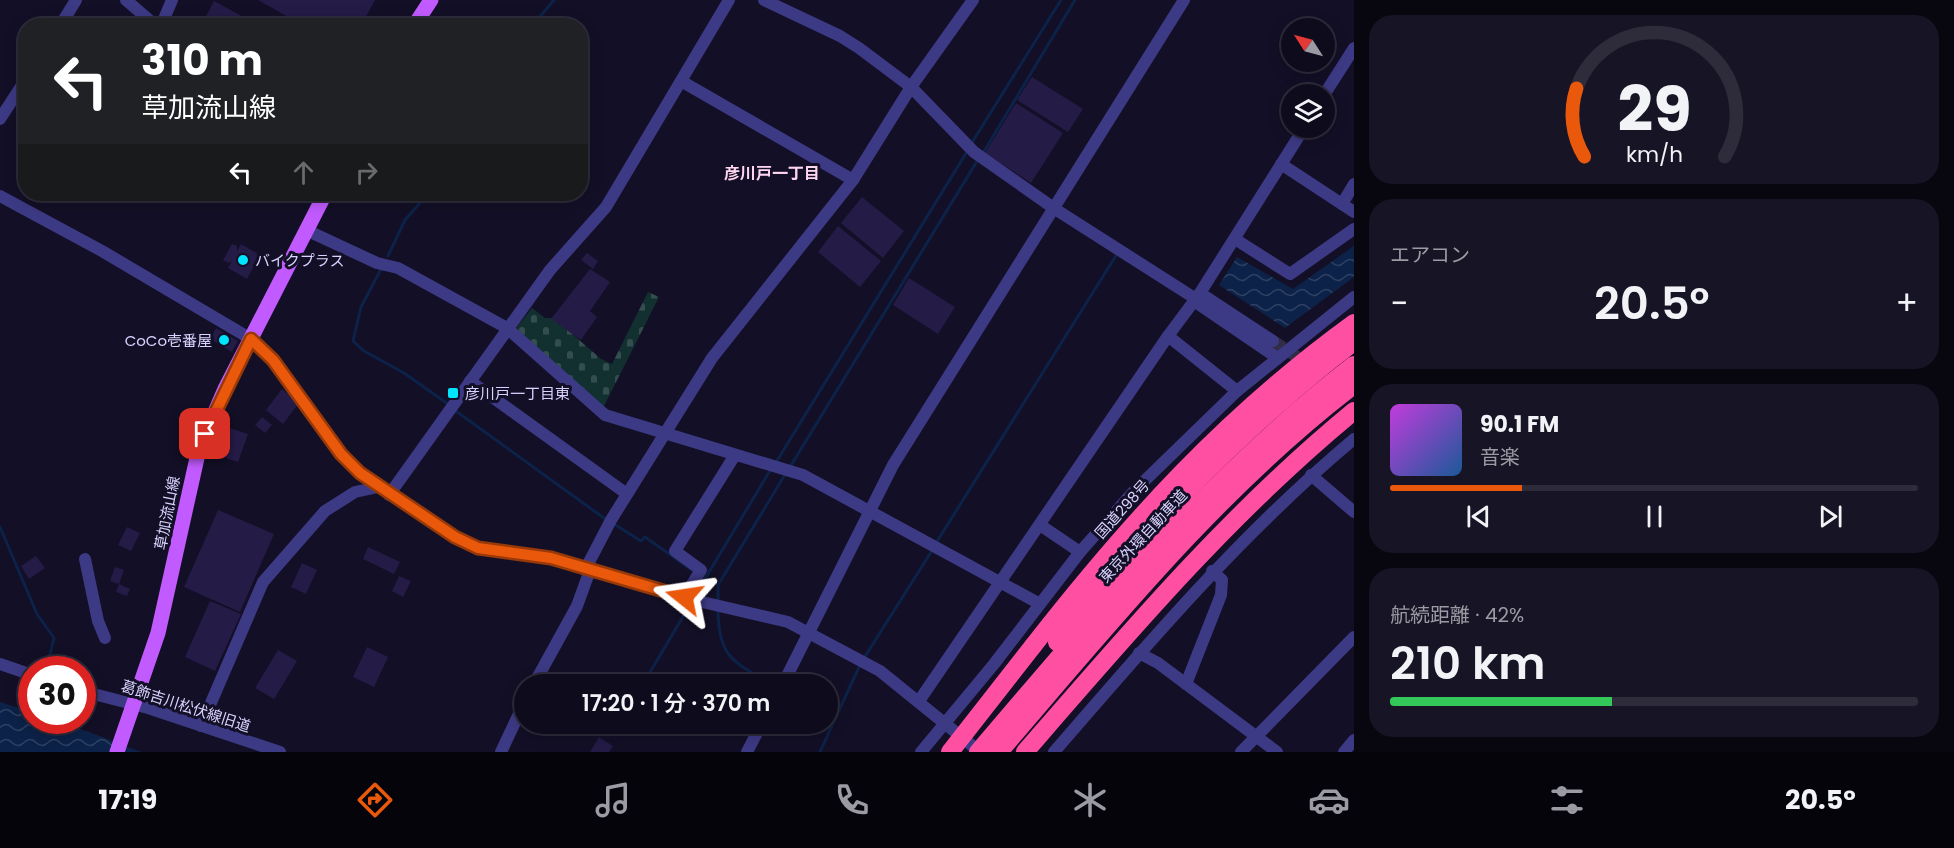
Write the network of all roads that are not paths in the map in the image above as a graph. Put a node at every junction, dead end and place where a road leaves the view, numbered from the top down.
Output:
1 (76, 0) edge
2 (126, 0) edge
3 (172, 0) edge
4 (430, 0) edge
5 (729, 0) edge
6 (764, 0) edge
7 (973, 0) edge
8 (1184, 0) edge
9 (65, 18) edge
10 (147, 18) edge
11 (164, 18) edge
12 (419, 18) edge
13 (1354, 48) edge
14 (681, 81) junction
15 (1331, 84) edge
16 (911, 87) junction
17 (18, 91) edge
18 (0, 119) edge
19 (1298, 138) edge
20 (1281, 164) junction
21 (853, 180) junction
22 (1354, 184) edge
23 (0, 196) edge
24 (321, 201) edge
25 (1341, 204) junction
26 (1055, 208) junction
27 (1354, 212) edge
28 (1354, 229) edge
29 (306, 230) junction
30 (1234, 238) junction
31 (1354, 297) edge
32 (1197, 298) junction
33 (1354, 323) edge
34 (507, 328) junction
35 (1168, 336) junction
36 (251, 339) junction
37 (1273, 341) tunnel mouth
38 (1354, 342) edge
39 (1276, 357) junction
40 (1354, 365) edge
41 (470, 381) junction
42 (1354, 385) edge
43 (1237, 391) junction
44 (1354, 411) edge
45 (667, 434) junction
46 (1354, 439) edge
47 (735, 455) junction
48 (1311, 475) junction
49 (378, 488) junction
50 (627, 494) junction
51 (389, 495) junction
52 (871, 510) junction
53 (1354, 512) edge
54 (1040, 525) junction
55 (1080, 552) junction
56 (85, 560) dead end
57 (588, 569) junction
58 (1212, 571) junction
59 (1000, 582) junction
60 (684, 597) junction
61 (1040, 604) junction
62 (810, 633) junction
63 (1354, 637) edge
64 (105, 638) dead end
65 (1139, 653) junction
66 (0, 664) edge
67 (18, 670) edge
68 (540, 674) edge
69 (788, 674) edge
70 (1186, 684) junction
71 (96, 695) edge
72 (919, 701) junction
73 (133, 709) junction
74 (514, 724) edge
75 (944, 724) junction
76 (201, 726) junction
77 (756, 734) edge
78 (1258, 737) junction
79 (1354, 740) edge
80 (117, 752) edge
81 (280, 752) edge
82 (501, 752) edge
83 (747, 752) edge
84 (921, 752) edge
85 (950, 752) edge
86 (978, 752) edge
87 (999, 752) edge
88 (1025, 752) edge
89 (1054, 752) edge
90 (1241, 752) edge
91 (1277, 752) edge
92 (1344, 752) edge

1 - 9 street
2 - 10 street
3 - 11 street
4 - 12 main road
5 - 14 street
6 - 16 street
7 - 16 street
8 - 26 street
13 - 15 street
14 - 21 street
14 - 34 street
16 - 21 street
16 - 26 street
17 - 18 street
19 - 20 street
20 - 25 street
20 - 30 street
21 - 45 street
22 - 25 street
23 - 36 street
24 - 29 main road, 草加流山線
25 - 27 street
26 - 32 street
26 - 52 street
28 - 30 street
29 - 34 street
29 - 36 main road, 草加流山線
30 - 32 street
31 - 39 street
32 - 35 street
32 - 37 street
32 - 39 street
33 - 85 highway, 国道298号, bridge
34 - 41 street
34 - 45 street
35 - 43 street
35 - 54 street
36 - 49 street
36 - 73 main road, 草加流山線
38 - 86 highway, bridge
39 - 43 street
40 - 86 highway, 東京外環自動車道, bridge
41 - 50 street
41 - 51 street
42 - 87 highway, bridge
43 - 55 street
44 - 88 highway
45 - 47 street
45 - 50 street
46 - 48 street
47 - 52 street
47 - 60 street
48 - 53 street
48 - 58 street
49 - 51 street
49 - 76 street
50 - 57 street
51 - 57 street
52 - 59 street
52 - 62 street
54 - 55 street
54 - 59 street
55 - 61 street
56 - 64 street
57 - 60 street
57 - 68 street
58 - 65 street
58 - 70 street
59 - 61 street
59 - 72 street
60 - 62 street
61 - 75 street
62 - 69 street
62 - 72 street
63 - 78 street
65 - 70 street
65 - 89 street
66 - 67 street
70 - 78 street
71 - 73 street, 葛飾吉川松伏線旧道
72 - 75 street
73 - 76 street, 葛飾吉川松伏線旧道
73 - 80 main road, 草加流山線
74 - 82 street
75 - 84 street
75 - 86 street
76 - 81 street, 葛飾吉川松伏線旧道
77 - 83 street
78 - 90 street
78 - 91 street
79 - 92 street

